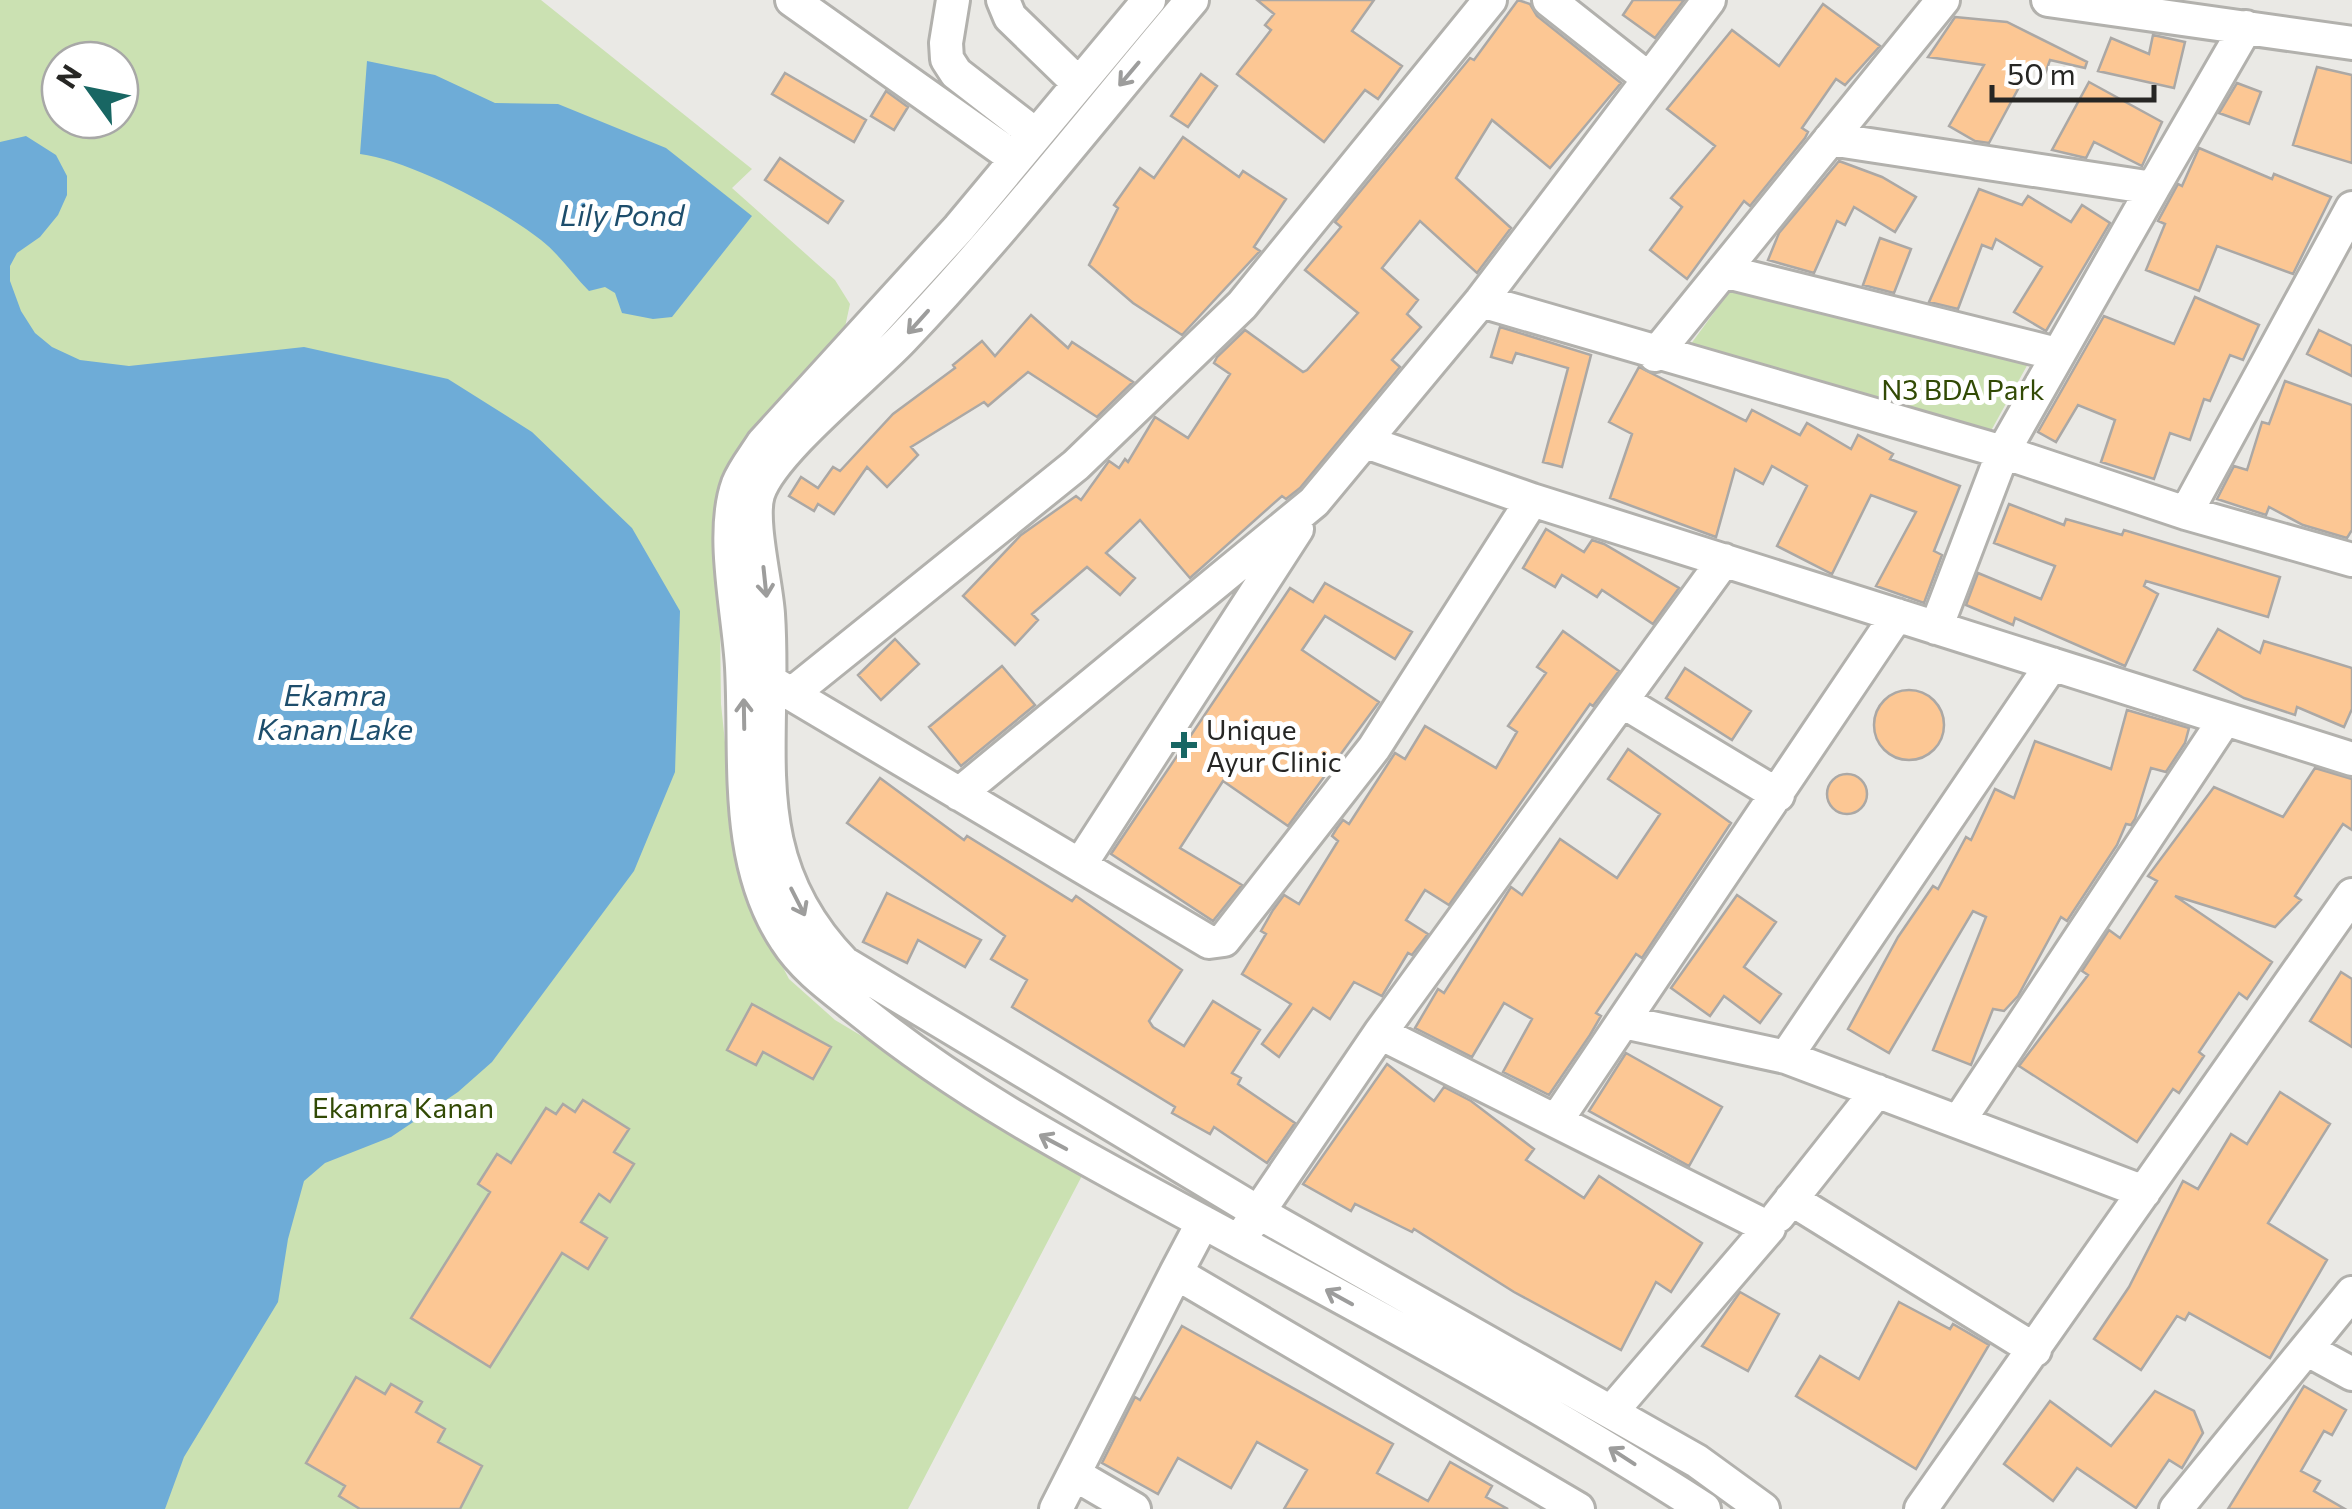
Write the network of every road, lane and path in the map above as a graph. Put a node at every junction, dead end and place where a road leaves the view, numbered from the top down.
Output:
1 (792, 0) edge
2 (953, 0) edge
3 (1002, 0) edge
4 (1149, 0) edge
5 (1192, 0) edge
6 (1490, 0) edge
7 (1549, 0) edge
8 (1708, 0) edge
9 (1943, 0) edge
10 (2048, 0) edge
11 (2246, 27) junction
12 (2352, 43) edge
13 (1649, 78) junction
14 (1079, 84) junction
15 (1830, 139) junction
16 (1026, 147) junction
17 (2153, 188) junction
18 (2352, 208) edge
19 (1723, 271) junction
20 (1481, 301) junction
21 (1654, 354) junction
22 (2057, 354) junction
23 (1366, 442) junction
24 (2002, 452) junction
25 (1532, 500) junction
26 (1314, 502) junction
27 (2186, 513) junction
28 (1724, 560) junction
29 (2352, 560) edge
30 (1897, 616) junction
31 (1936, 628) junction
32 (2052, 664) junction
33 (784, 687) junction
34 (1622, 700) junction
35 (2225, 719) junction
36 (2352, 759) edge
37 (960, 794) junction
38 (1778, 795) junction
39 (1080, 865) junction
40 (2352, 895) edge
41 (1624, 1022) junction
42 (1380, 1032) junction
43 (1786, 1057) junction
44 (1877, 1091) junction
45 (1556, 1120) junction
46 (1959, 1121) junction
47 (2144, 1192) junction
48 (1791, 1199) junction
49 (1256, 1211) junction
50 (1204, 1222) junction
51 (1769, 1228) junction
52 (1240, 1242) junction
53 (1176, 1273) junction
54 (2352, 1293) edge
55 (2034, 1350) junction
56 (2308, 1350) junction
57 (2352, 1374) edge
58 (1612, 1412) junction
59 (1074, 1474) junction
60 (1056, 1509) edge
61 (1134, 1509) edge
62 (1578, 1509) edge
63 (1704, 1509) edge
64 (1763, 1509) edge
65 (1921, 1509) edge
66 (2176, 1509) edge

1 - 16 street
2 - 16 street
3 - 14 street
4 - 14 street
5 -> 33 street
6 - 33 street
7 - 13 street
8 - 13 street
9 - 15 street
10 - 11 street
11 - 12 street
11 - 17 street
13 - 20 street
14 - 16 street
15 - 17 street
15 - 19 street
50 -> 16 street
17 - 22 street
18 - 27 street
19 - 21 street
19 - 22 street
20 - 21 street
20 - 23 street
21 - 24 street
22 - 24 street
23 - 25 street
23 - 26 street
24 - 27 street
24 - 31 street
25 - 28 street
25 - 39 street
26 - 37 street
26 - 39 street
27 - 29 street
28 - 30 street
28 - 34 street
30 - 31 street
30 - 38 street
31 - 32 street
32 - 35 street
32 - 43 street
33 - 37 street
33 -> 49 street
34 - 38 street
34 - 42 street
35 - 36 street
35 - 46 street
37 - 39 street
38 - 41 street
40 - 47 street
41 - 43 street
41 - 45 street
42 - 45 street
42 - 49 street
43 - 44 street
44 - 46 street
44 - 48 street
45 - 51 street
46 - 47 street
47 - 55 street
48 - 51 street
48 - 55 street
49 - 52 street
49 - 58 street
50 - 52 street
50 - 53 street
51 - 58 street
63 -> 52 street
53 - 59 street
53 - 62 street
54 - 56 street
55 - 65 street
56 - 57 street
56 - 66 street
58 - 64 street
59 - 60 street
59 - 61 street

